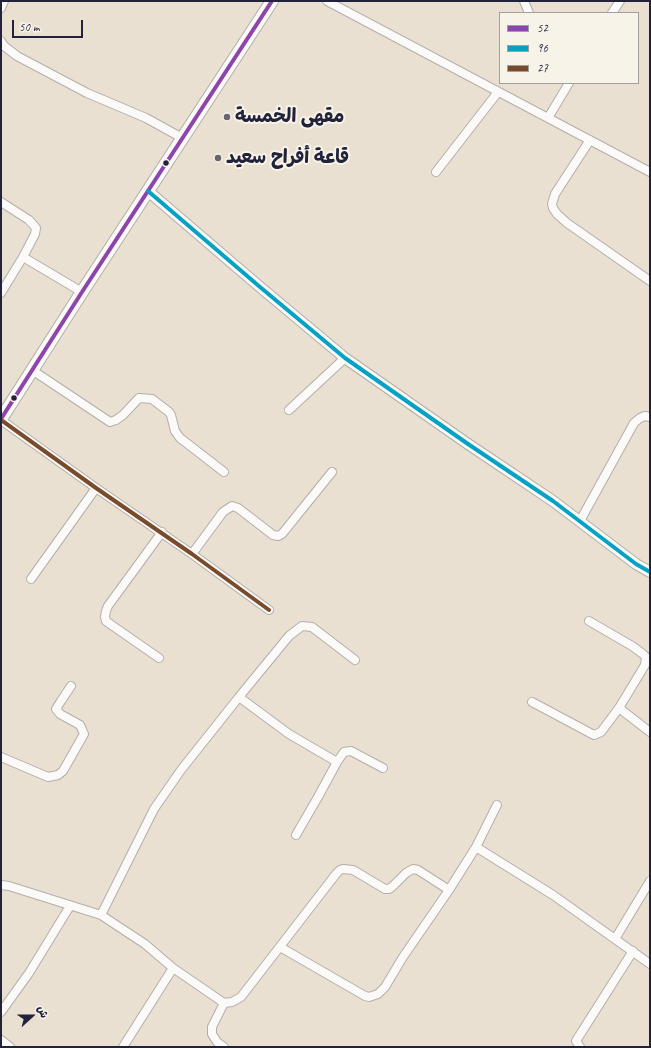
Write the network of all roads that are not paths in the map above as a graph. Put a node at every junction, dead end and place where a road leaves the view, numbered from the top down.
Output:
1 (4, 1) edge
2 (327, 1) edge
3 (524, 1) edge
4 (620, 1) edge
5 (269, 2) edge
6 (1, 8) edge
7 (529, 12) edge
8 (613, 12) edge
9 (1, 41) edge
10 (568, 84) edge
11 (498, 92) junction
12 (548, 118) junction
13 (184, 139) junction
14 (590, 140) junction
15 (436, 172) dead end
16 (650, 172) edge
17 (148, 191) junction
18 (1, 202) edge
19 (23, 257) junction
20 (650, 281) edge
21 (82, 292) junction
22 (1, 293) edge
23 (345, 358) junction
24 (32, 370) junction
25 (289, 410) dead end
26 (650, 417) edge
27 (1, 420) edge
28 (224, 472) dead end
29 (332, 472) dead end
30 (96, 488) junction
31 (580, 521) junction
32 (162, 532) junction
33 (192, 554) junction
34 (650, 572) edge
35 (31, 579) dead end
36 (269, 610) dead end
37 (590, 621) dead end
38 (159, 658) dead end
39 (355, 660) dead end
40 (71, 686) dead end
41 (239, 697) junction
42 (532, 702) dead end
43 (619, 708) junction
44 (650, 732) edge
45 (1, 757) edge
46 (337, 762) junction
47 (383, 768) dead end
48 (496, 805) dead end
49 (296, 835) dead end
50 (476, 847) junction
51 (650, 881) edge
52 (1, 885) edge
53 (449, 890) junction
54 (70, 906) junction
55 (101, 915) junction
56 (615, 939) junction
57 (280, 947) junction
58 (633, 951) junction
59 (650, 964) edge
60 (173, 968) junction
61 (224, 1003) junction
62 (1, 1012) edge
63 (1, 1040) edge
64 (10, 1047) edge
65 (123, 1047) edge
66 (224, 1047) edge
67 (580, 1047) edge

1 - 6 street
2 - 11 street
3 - 7 street
4 - 8 street
5 - 13 main road
9 - 13 street
10 - 12 street
11 - 12 street
11 - 15 street
12 - 14 street
13 - 17 main road
14 - 16 street
14 - 20 street
17 - 21 main road
17 - 23 street
18 - 19 street
19 - 21 street
19 - 22 street
21 - 24 main road
23 - 25 street
23 - 31 street
24 - 27 main road
24 - 28 street
26 - 31 street
27 - 30 street
29 - 33 street
30 - 32 street
30 - 35 street
31 - 34 street
32 - 33 street
32 - 38 street
33 - 36 street
37 - 43 street
39 - 41 street
40 - 45 street
41 - 46 street
41 - 55 street
42 - 43 street
43 - 44 street
46 - 47 street
46 - 49 street
48 - 50 street
50 - 53 street
50 - 56 street
51 - 56 street
52 - 54 street
53 - 57 street
53 - 57 street
54 - 55 street
54 - 62 street
55 - 60 street
56 - 58 street
57 - 61 street
58 - 59 street
58 - 67 street
60 - 61 street
60 - 65 street
61 - 66 street
63 - 64 street

